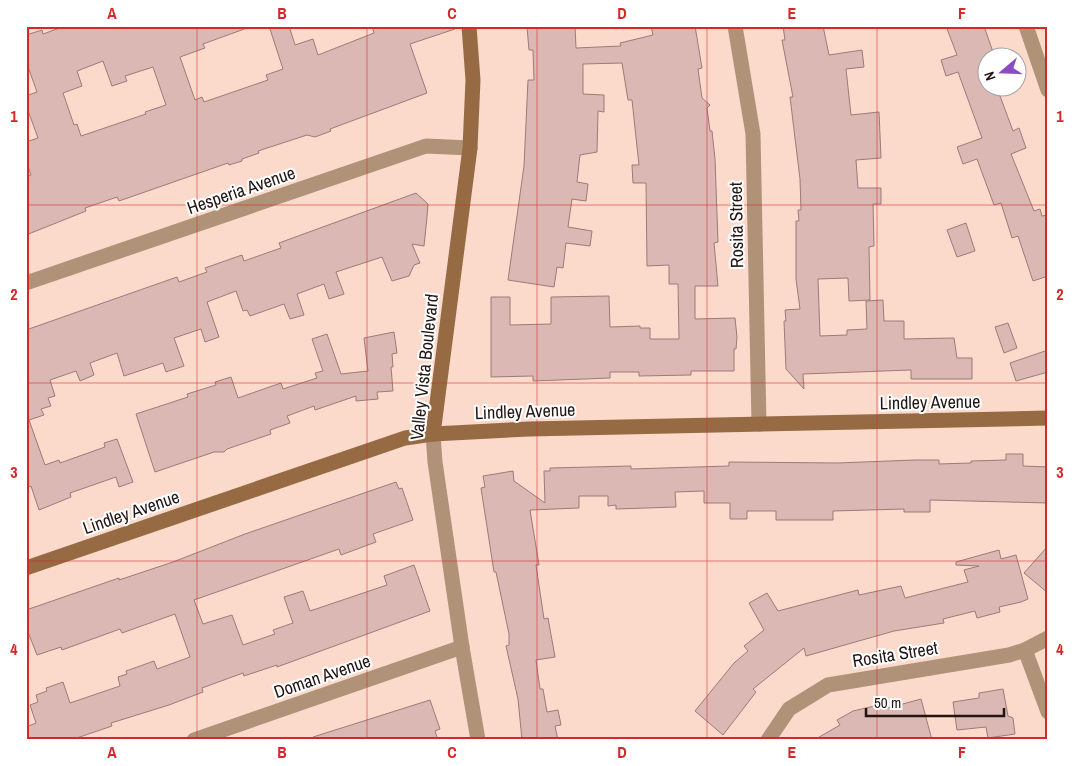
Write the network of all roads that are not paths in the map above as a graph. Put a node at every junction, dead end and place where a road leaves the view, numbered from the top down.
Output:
1 (469, 26) edge
2 (735, 26) edge
3 (1026, 26) edge
4 (1048, 90) edge
5 (470, 148) junction
6 (26, 283) edge
7 (1048, 418) edge
8 (759, 424) junction
9 (433, 434) junction
10 (26, 568) edge
11 (1048, 638) edge
12 (462, 647) junction
13 (1025, 650) junction
14 (1048, 712) edge
15 (194, 740) edge
16 (478, 740) edge
17 (768, 740) edge

1 - 5 street, Valley Vista Boulevard
2 - 8 street, Rosita Street
3 - 4 street
5 - 6 street, Hesperia Avenue
5 - 9 street, Valley Vista Boulevard
7 - 8 street, Lindley Avenue
8 - 9 street, Lindley Avenue
9 - 10 street, Lindley Avenue
9 - 12 street, Valley Vista Boulevard
11 - 13 street, Rosita Street
12 - 15 street, Doman Avenue
12 - 16 street, Valley Vista Boulevard
13 - 14 street
13 - 17 street, Rosita Street

